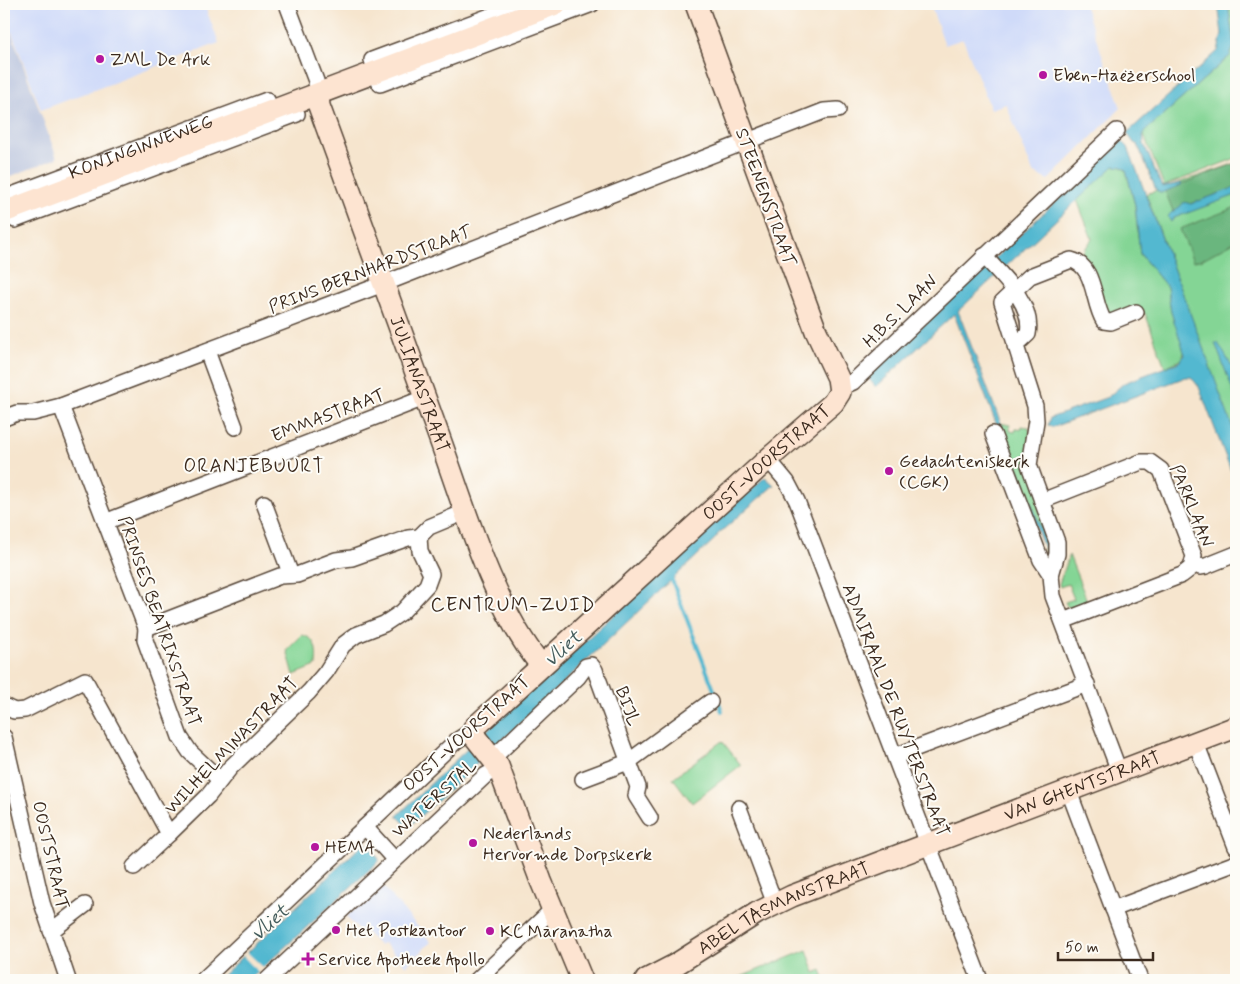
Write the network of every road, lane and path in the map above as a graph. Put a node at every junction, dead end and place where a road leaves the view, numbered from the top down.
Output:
1 (287, 4) edge
2 (522, 4) edge
3 (556, 4) edge
4 (592, 4) edge
5 (696, 4) edge
6 (376, 72) junction
7 (318, 94) junction
8 (838, 110) dead end
9 (271, 111) junction
10 (297, 114) dead end
11 (1117, 131) dead end
12 (747, 143) junction
13 (7, 207) edge
14 (985, 258) junction
15 (384, 284) junction
16 (1014, 290) junction
17 (1136, 312) dead end
18 (207, 351) junction
19 (840, 388) junction
20 (424, 398) junction
21 (61, 406) junction
22 (4, 418) edge
23 (235, 427) dead end
24 (993, 434) dead end
25 (768, 459) junction
26 (1042, 501) junction
27 (264, 503) dead end
28 (465, 512) junction
29 (106, 522) junction
30 (419, 537) junction
31 (1236, 554) edge
32 (1194, 563) junction
33 (291, 575) junction
34 (1051, 575) junction
35 (1063, 621) junction
36 (146, 628) junction
37 (541, 665) junction
38 (1087, 684) junction
39 (710, 702) dead end
40 (5, 711) edge
41 (1236, 727) edge
42 (4, 737) edge
43 (1196, 743) junction
44 (486, 750) junction
45 (895, 756) junction
46 (628, 762) junction
47 (1119, 770) junction
48 (583, 779) dead end
49 (220, 780) junction
50 (1068, 789) junction
51 (739, 808) dead end
52 (650, 818) dead end
53 (365, 827) junction
54 (169, 834) junction
55 (927, 844) junction
56 (1236, 846) edge
57 (394, 859) junction
58 (1236, 863) edge
59 (134, 867) dead end
60 (775, 904) junction
61 (86, 905) dead end
62 (553, 909) junction
63 (1113, 909) junction
64 (51, 931) junction
65 (68, 980) edge
66 (202, 980) edge
67 (267, 980) edge
68 (477, 980) edge
69 (582, 980) edge
70 (646, 980) edge
71 (980, 980) edge
72 (1140, 980) edge

1 - 7 street
2 - 6 street
3 - 6 street, KONINGINNEWEG
4 - 6 street
5 - 12 street, STEENENSTRAAT
6 - 7 street, KONINGINNEWEG
7 - 9 street, KONINGINNEWEG
7 - 15 street, JULIANASTRAAT
8 - 12 street, PRINS BERNHARDSTRAAT
9 - 10 street, KONINGINNEWEG
9 - 13 street, KONINGINNEWEG
11 - 14 street, H.B.S. LAAN
12 - 15 street, PRINS BERNHARDSTRAAT
12 - 19 street, STEENENSTRAAT
14 - 16 street
14 - 19 street, H.B.S. LAAN
15 - 18 street, PRINS BERNHARDSTRAAT
15 - 20 street, JULIANASTRAAT
16 - 17 street
16 - 26 street
18 - 21 street, PRINS BERNHARDSTRAAT
18 - 23 street
19 - 25 street, OOST-VOORSTRAAT
20 - 28 street, JULIANASTRAAT
20 - 29 street, EMMASTRAAT
21 - 22 street, PRINS BERNHARDSTRAAT
21 - 29 street, PRINSES BEATRIXSTRAAT
24 - 34 street
25 - 37 street, OOST-VOORSTRAAT
25 - 45 street, ADMIRAAL DE RUYTERSTRAAT
26 - 32 street, PARKLAAN
26 - 34 street
27 - 33 street
28 - 30 street
28 - 37 street, JULIANASTRAAT
29 - 36 street, PRINSES BEATRIXSTRAAT
30 - 33 street
30 - 49 street, WILHELMINASTRAAT
31 - 32 street, PARKLAAN
32 - 35 street, PARKLAAN
33 - 36 street
34 - 35 street
35 - 38 street
36 - 49 street, PRINSES BEATRIXSTRAAT
37 - 44 street, OOST-VOORSTRAAT
38 - 45 street
38 - 47 street
39 - 46 street, BIJL
40 - 54 street, WILHELMINASTRAAT
41 - 43 street, VAN GHENTSTRAAT
42 - 64 street, OOSTSTRAAT
43 - 47 street, VAN GHENTSTRAAT
43 - 56 street
44 - 46 street, BIJL
44 - 53 street, OOST-VOORSTRAAT
44 - 57 street, WATERSTAL
44 - 62 street
45 - 55 street, ADMIRAAL DE RUYTERSTRAAT
46 - 48 street
46 - 52 street, BIJL
47 - 50 street, VAN GHENTSTRAAT
49 - 54 street, WILHELMINASTRAAT
50 - 55 street, VAN GHENTSTRAAT
50 - 63 street
51 - 60 street
53 - 57 street
53 - 66 street, OOST-VOORSTRAAT
54 - 59 street
55 - 60 street, ABEL TASMANSTRAAT
55 - 71 street, ADMIRAAL DE RUYTERSTRAAT
57 - 67 street, WATERSTAL
58 - 63 street
60 - 70 street, ABEL TASMANSTRAAT
61 - 64 street
62 - 68 street
62 - 69 street
63 - 72 street
64 - 65 street, OOSTSTRAAT

